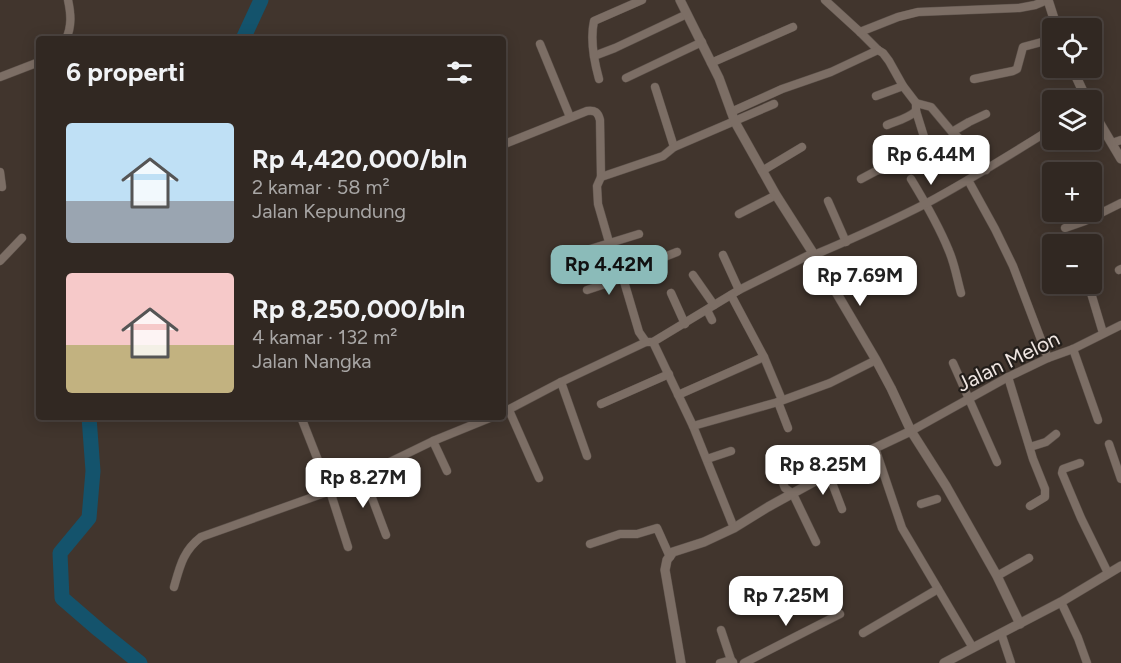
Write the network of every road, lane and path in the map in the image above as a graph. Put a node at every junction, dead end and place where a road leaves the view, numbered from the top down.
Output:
1 (68, 0) edge
2 (642, 0) edge
3 (680, 0) edge
4 (825, 0) edge
5 (1047, 0) edge
6 (687, 14) junction
7 (1053, 18) edge
8 (793, 27) dead end
9 (860, 32) junction
10 (67, 36) edge
11 (702, 42) junction
12 (1042, 42) edge
13 (540, 44) dead end
14 (878, 50) junction
15 (594, 56) junction
16 (36, 63) edge
17 (711, 63) junction
18 (0, 77) edge
19 (626, 78) dead end
20 (599, 79) dead end
21 (974, 79) dead end
22 (903, 86) junction
23 (655, 87) dead end
24 (876, 96) dead end
25 (774, 104) dead end
26 (916, 107) junction
27 (731, 112) junction
28 (986, 114) dead end
29 (570, 117) junction
30 (735, 122) junction
31 (1102, 123) edge
32 (887, 125) dead end
33 (952, 132) junction
34 (1042, 135) edge
35 (1117, 142) edge
36 (506, 144) edge
37 (674, 147) junction
38 (802, 147) dead end
39 (1121, 159) edge
40 (986, 170) junction
41 (762, 171) junction
42 (0, 172) edge
43 (601, 177) junction
44 (911, 178) dead end
45 (861, 179) dead end
46 (968, 180) junction
47 (2, 187) dead end
48 (776, 195) junction
49 (828, 201) dead end
50 (1121, 203) edge
51 (926, 204) junction
52 (739, 214) dead end
53 (1065, 228) dead end
54 (639, 234) dead end
55 (22, 238) dead end
56 (609, 242) junction
57 (846, 242) junction
58 (677, 252) dead end
59 (814, 254) junction
60 (571, 255) dead end
61 (723, 255) dead end
62 (0, 261) edge
63 (693, 275) dead end
64 (622, 276) junction
65 (587, 290) dead end
66 (740, 290) junction
67 (671, 293) dead end
68 (961, 293) dead end
69 (1091, 294) edge
70 (731, 295) junction
71 (710, 308) junction
72 (712, 320) dead end
73 (685, 324) junction
74 (1121, 325) edge
75 (1103, 333) junction
76 (650, 342) junction
77 (1073, 349) junction
78 (764, 357) junction
79 (1048, 358) junction
80 (876, 360) junction
81 (953, 363) dead end
82 (669, 374) junction
83 (1008, 377) junction
84 (561, 382) junction
85 (678, 395) junction
86 (969, 399) junction
87 (780, 401) junction
88 (601, 404) dead end
89 (506, 412) edge
90 (302, 420) edge
91 (485, 420) edge
92 (1098, 420) dead end
93 (693, 426) junction
94 (788, 428) dead end
95 (911, 431) junction
96 (1056, 434) dead end
97 (433, 441) junction
98 (1109, 444) dead end
99 (1030, 447) junction
100 (875, 448) junction
101 (730, 451) dead end
102 (586, 456) dead end
103 (706, 459) junction
104 (773, 460) dead end
105 (997, 462) dead end
106 (1080, 463) dead end
107 (1118, 463) edge
108 (447, 471) dead end
109 (363, 474) junction
110 (829, 474) junction
111 (539, 478) dead end
112 (1121, 479) edge
113 (330, 491) junction
114 (793, 494) junction
115 (937, 498) dead end
116 (921, 504) dead end
117 (1030, 506) dead end
118 (842, 509) dead end
119 (734, 528) junction
120 (386, 535) dead end
121 (816, 542) dead end
122 (590, 544) dead end
123 (348, 547) dead end
124 (670, 557) junction
125 (1029, 558) dead end
126 (1120, 568) edge
127 (1108, 573) junction
128 (997, 576) junction
129 (174, 586) dead end
130 (938, 589) junction
131 (1061, 602) junction
132 (840, 614) dead end
133 (1020, 624) junction
134 (721, 630) dead end
135 (863, 633) dead end
136 (1001, 633) junction
137 (973, 648) junction
138 (733, 662) edge
139 (681, 663) edge
140 (720, 663) edge
141 (744, 663) edge
142 (944, 663) edge
143 (1011, 663) edge
144 (1087, 663) edge

1 - 10 street
2 - 15 street
3 - 6 street
4 - 9 street
5 - 7 street
5 - 9 street
6 - 11 street
6 - 15 street
8 - 17 street
9 - 14 street
11 - 17 street
11 - 19 street
12 - 21 street
13 - 29 street
14 - 22 street
14 - 27 street
15 - 20 street
16 - 18 street
17 - 27 street
22 - 24 street
22 - 26 street
23 - 37 street
25 - 30 street
26 - 32 street
26 - 33 street
26 - 45 street
27 - 30 street
28 - 33 street
29 - 36 street
29 - 43 street
30 - 37 street
30 - 41 street
31 - 35 street
33 - 40 street
34 - 40 street
35 - 39 street
37 - 43 street
38 - 41 street
40 - 46 street
41 - 48 street
42 - 47 street
43 - 56 street
44 - 51 street
46 - 51 street
46 - 79 street
48 - 52 street
48 - 59 street
49 - 57 street
50 - 53 street
51 - 57 street
51 - 68 street
54 - 56 street
55 - 62 street
56 - 60 street
56 - 64 street
57 - 59 street
58 - 64 street
59 - 66 street
59 - 80 street
61 - 66 street
63 - 71 street
64 - 65 street
64 - 76 street
66 - 70 street
67 - 73 street
69 - 75 street
70 - 71 street
70 - 78 street
71 - 72 street
71 - 73 street
73 - 76 street
74 - 75 street, Jalan Melon
75 - 77 street, Jalan Melon
76 - 82 street
76 - 84 street
77 - 79 street, Jalan Melon
77 - 92 street
78 - 85 street
78 - 87 street
79 - 83 street, Jalan Melon
80 - 87 street
80 - 95 street
81 - 86 street
82 - 85 street
82 - 88 street
83 - 86 street, Jalan Melon
83 - 99 street
84 - 89 street
84 - 102 street
85 - 93 street
86 - 95 street, Jalan Melon
86 - 105 street
87 - 93 street
87 - 94 street
89 - 111 street
90 - 113 street
91 - 97 street
93 - 103 street
95 - 100 street
95 - 128 street
96 - 99 street
97 - 108 street
97 - 109 street
98 - 107 street
99 - 117 street
100 - 110 street
100 - 130 street
101 - 103 street
103 - 119 street
104 - 114 street
106 - 127 street
107 - 112 street
109 - 113 street
109 - 120 street
110 - 114 street
110 - 118 street
113 - 123 street
113 - 129 street
114 - 119 street
114 - 121 street
115 - 116 street
119 - 124 street
122 - 124 street
124 - 139 street
125 - 128 street
126 - 127 street
127 - 131 street
128 - 133 street
130 - 135 street
130 - 137 street
131 - 133 street
131 - 144 street
132 - 141 street
133 - 136 street
134 - 138 street
136 - 137 street
136 - 143 street
137 - 142 street
138 - 140 street

